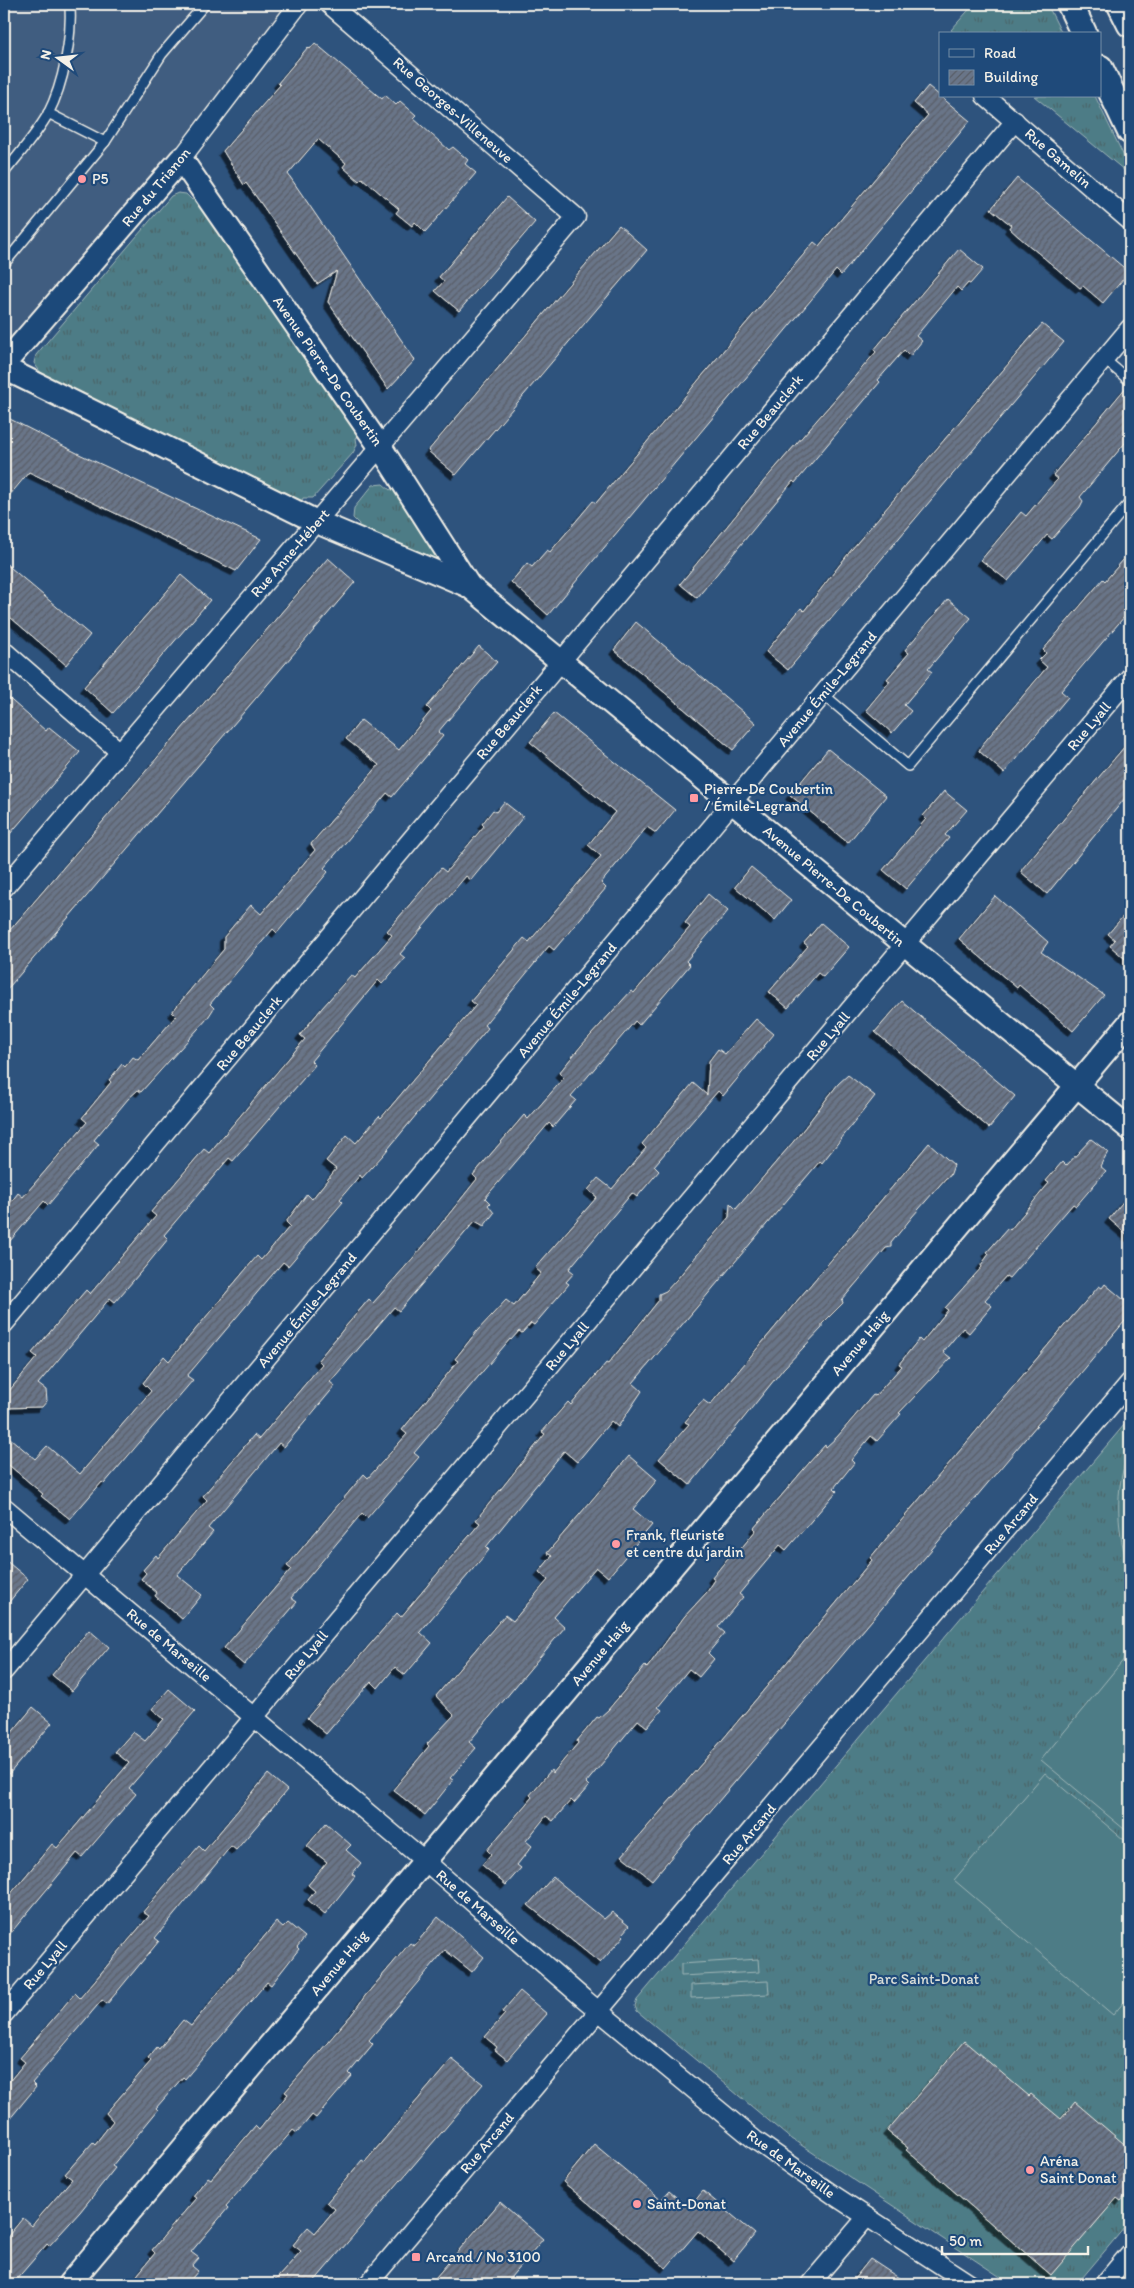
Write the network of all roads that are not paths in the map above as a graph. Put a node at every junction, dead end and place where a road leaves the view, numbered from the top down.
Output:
1 (70, 4) edge
2 (205, 4) edge
3 (298, 4) edge
4 (329, 4) edge
5 (1070, 4) edge
6 (1120, 4) edge
7 (1130, 24) edge
8 (1083, 32) edge
9 (1102, 72) edge
10 (987, 98) edge
11 (48, 113) junction
12 (1015, 121) junction
13 (1130, 131) edge
14 (105, 142) junction
15 (181, 159) junction
16 (4, 173) edge
17 (576, 217) joint
18 (1130, 221) edge
19 (4, 264) edge
20 (1130, 328) edge
21 (1104, 359) junction
22 (4, 364) edge
23 (4, 368) edge
24 (1130, 381) edge
25 (381, 448) junction
26 (1130, 502) edge
27 (316, 522) junction
28 (469, 586) junction
29 (4, 651) edge
30 (560, 661) junction
31 (1130, 677) edge
32 (823, 694) junction
33 (120, 752) junction
34 (733, 802) junction
35 (4, 888) edge
36 (905, 945) junction
37 (1130, 1022) edge
38 (1077, 1086) junction
39 (1130, 1130) edge
40 (4, 1324) edge
41 (1130, 1382) edge
42 (4, 1507) edge
43 (85, 1576) junction
44 (4, 1671) edge
45 (254, 1717) junction
46 (425, 1861) junction
47 (599, 2011) junction
48 (4, 2014) edge
49 (867, 2217) junction
50 (1130, 2253) edge
51 (69, 2284) edge
52 (368, 2284) edge
53 (810, 2284) edge
54 (970, 2284) edge
55 (1104, 2284) edge

1 - 11 lane
2 - 14 lane
3 - 15 street, Rue du Trianon
4 - 17 street, Rue Georges-Villeneuve
5 - 8 main road
6 - 7 main road
9 - 13 main road
10 - 12 street, Rue Gamelin
11 - 14 lane
11 - 16 lane
12 - 18 street, Rue Gamelin
12 - 30 street, Rue Beauclerk
14 - 19 lane
15 - 22 street, Rue du Trianon
15 - 25 street, Avenue Pierre-De Coubertin
17 - 25 street, Rue Anne-Hébert
20 - 21 street, Avenue Émile-Legrand
21 - 24 lane
21 - 32 street, Avenue Émile-Legrand
23 - 27 street, Avenue Pierre-De Coubertin
25 - 27 street, Rue Anne-Hébert
25 - 28 street, Avenue Pierre-De Coubertin
26 - 32 lane
27 - 28 street, Avenue Pierre-De Coubertin
27 - 33 street, Rue Anne-Hébert
28 - 30 street, Avenue Pierre-De Coubertin
29 - 33 street
30 - 34 street, Avenue Pierre-De Coubertin
30 - 40 street, Rue Beauclerk
31 - 36 street, Rue Lyall
32 - 34 street, Avenue Émile-Legrand
33 - 35 street, Rue Anne-Hébert
34 - 36 street, Avenue Pierre-De Coubertin
34 - 43 street, Avenue Émile-Legrand
36 - 38 street, Avenue Pierre-De Coubertin
36 - 45 street, Rue Lyall
37 - 38 street, Avenue Haig
38 - 39 street, Avenue Pierre-De Coubertin
38 - 46 street, Avenue Haig
41 - 47 street, Rue Arcand
42 - 43 street, Rue de Marseille
43 - 44 street, Avenue Émile-Legrand
43 - 45 street, Rue de Marseille
45 - 46 street, Rue de Marseille
45 - 48 street, Rue Lyall
46 - 47 street, Rue de Marseille
46 - 51 street, Avenue Haig
47 - 49 street, Rue de Marseille
47 - 52 street, Rue Arcand
49 - 53 street
49 - 54 street, Rue de Marseille
50 - 55 street

